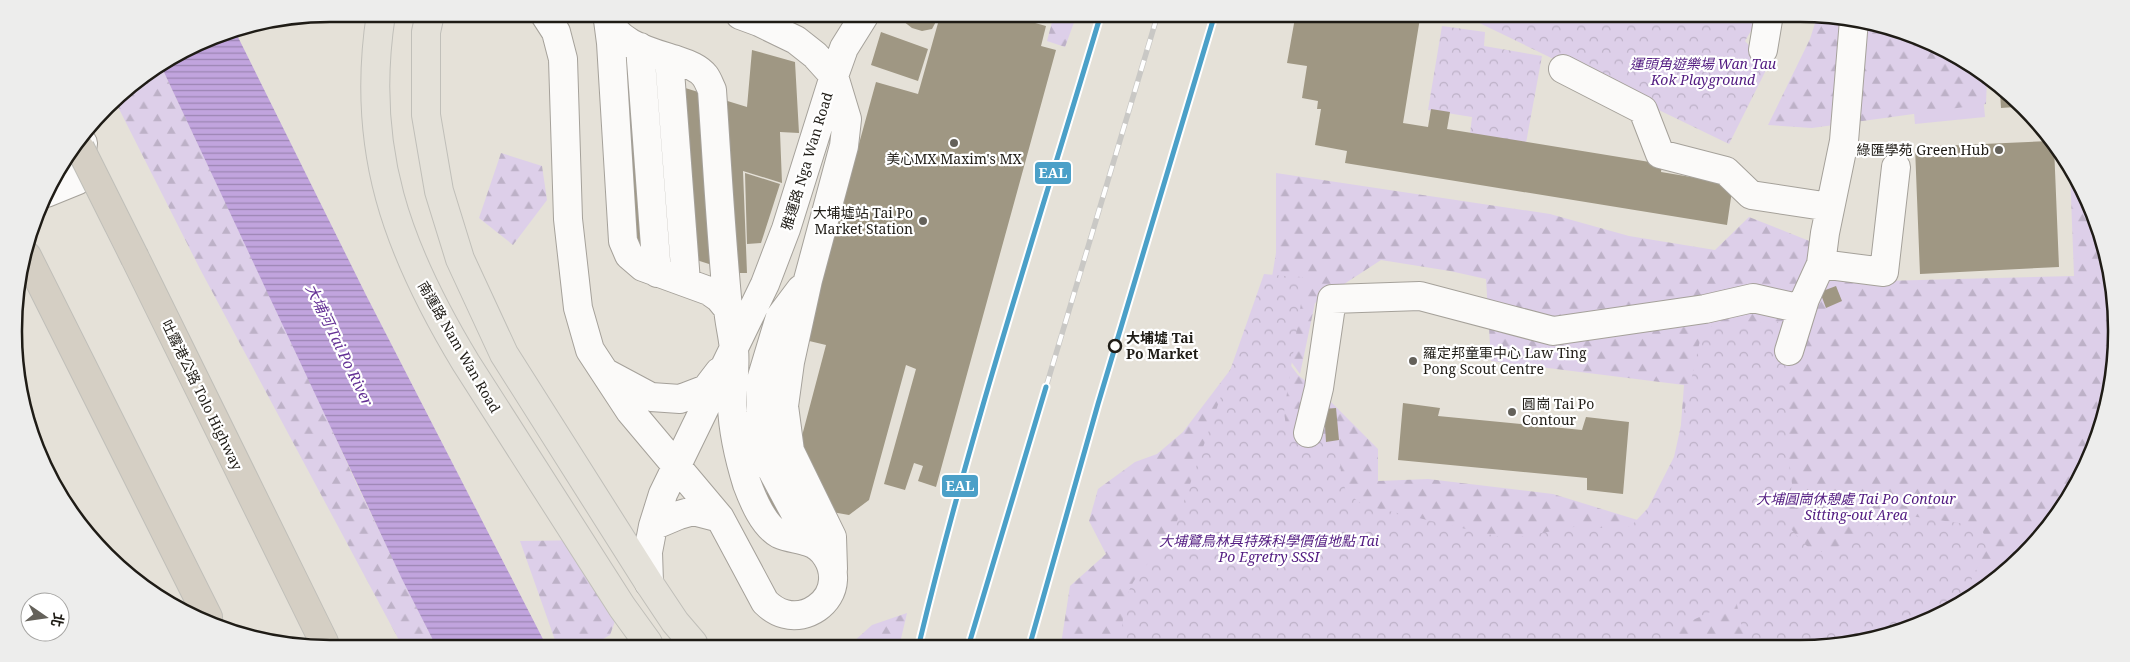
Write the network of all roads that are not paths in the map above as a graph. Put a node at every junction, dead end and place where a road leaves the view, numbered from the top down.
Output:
1 (380, 22) edge
2 (428, 22) edge
3 (550, 22) edge
4 (566, 22) edge
5 (608, 22) edge
6 (610, 22) edge
7 (759, 22) edge
8 (860, 22) edge
9 (1768, 22) edge
10 (1853, 27) edge
11 (640, 47) junction
12 (1763, 50) dead end
13 (563, 59) junction
14 (681, 62) junction
15 (1563, 69) dead end
16 (834, 76) junction
17 (82, 148) edge
18 (81, 150) edge
19 (1896, 167) dead end
20 (58, 187) edge
21 (1830, 207) junction
22 (30, 262) edge
23 (1821, 264) junction
24 (657, 272) junction
25 (808, 280) junction
26 (708, 294) junction
27 (1802, 309) junction
28 (734, 351) junction
29 (1789, 351) dead end
30 (602, 370) junction
31 (1308, 433) dead end
32 (677, 465) junction
33 (720, 518) junction
34 (653, 526) junction
35 (811, 543) junction
36 (833, 572) junction
37 (649, 583) junction
38 (206, 613) edge
39 (323, 640) edge
40 (646, 640) edge
41 (690, 640) edge

1 - 40 main road, 南運路 Nam Wan Road
2 - 37 main road
3 - 13 street
4 - 13 street
5 - 24 street
6 - 11 street
7 - 16 street, 雅運路 Nga Wan Road
8 - 16 street
9 - 12 street
10 - 21 street
11 - 14 street
11 - 24 street
13 - 30 street
14 - 26 street
14 - 26 street
15 - 21 street
16 - 25 street
16 - 28 street, 雅運路 Nga Wan Road
17 - 20 street
18 - 39 highway, 吐露港公路 Tolo Highway, bridge
19 - 23 street
21 - 23 street
22 - 38 highway
23 - 27 street
24 - 26 street
25 - 35 street
25 - 36 street
26 - 28 street
27 - 29 street
27 - 31 street
28 - 30 street, 雅運路 Nga Wan Road
28 - 32 street, 雅運路 Nga Wan Road
28 - 35 street, 雅運路 Nga Wan Road
30 - 32 street
32 - 33 street
32 - 34 street, 雅運路 Nga Wan Road
33 - 34 street
33 - 36 street
34 - 37 street, 雅運路 Nga Wan Road
35 - 36 street, 雅運路 Nga Wan Road
37 - 41 main road

